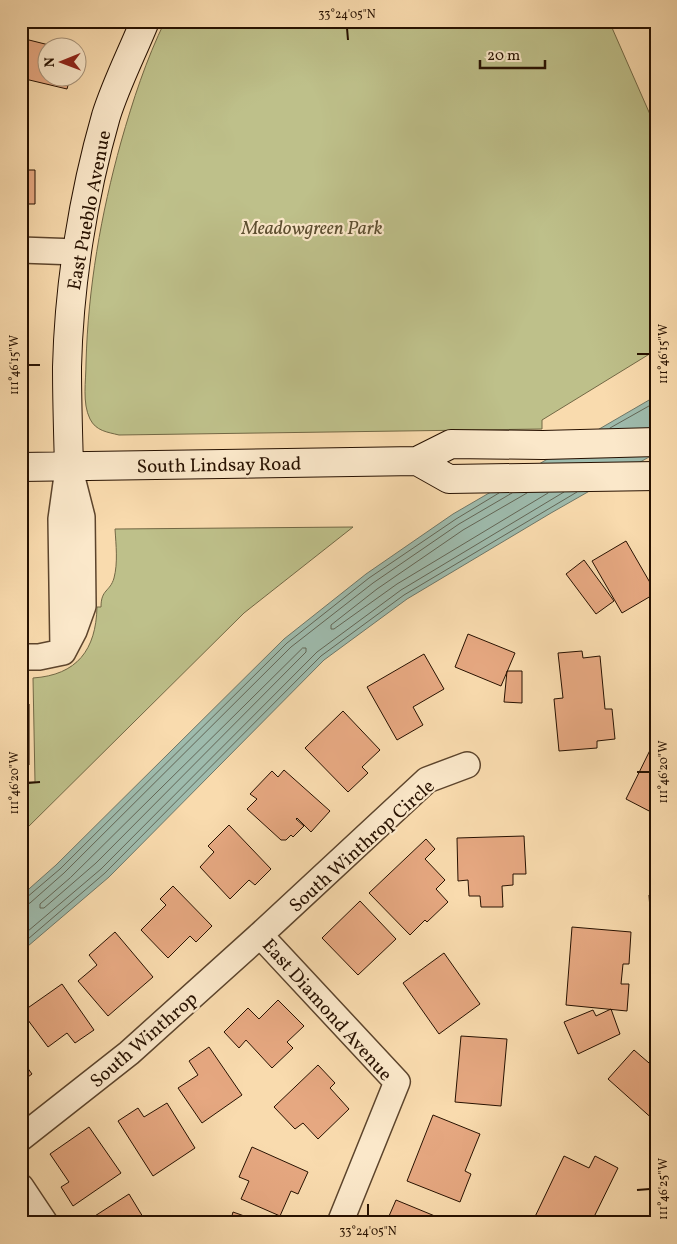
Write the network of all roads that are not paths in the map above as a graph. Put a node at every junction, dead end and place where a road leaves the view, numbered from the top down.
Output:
1 (144, 21) edge
2 (21, 250) edge
3 (77, 252) junction
4 (656, 442) edge
5 (417, 461) junction
6 (69, 466) junction
7 (21, 467) edge
8 (649, 476) edge
9 (21, 657) edge
10 (467, 765) dead end
11 (260, 935) junction
12 (21, 1138) edge
13 (21, 1187) edge
14 (45, 1223) edge
15 (340, 1223) edge

1 - 3 main road, East Pueblo Avenue
2 - 3 street
3 - 6 main road, East Pueblo Avenue
4 - 5 main road, South Lindsay Road
5 - 6 main road, South Lindsay Road
5 - 8 main road
6 - 7 main road, South Lindsay Road
6 - 9 street, East Pueblo Avenue
10 - 11 street, South Winthrop Circle
11 - 12 street, South Winthrop
11 - 15 street, East Diamond Avenue
13 - 14 street

